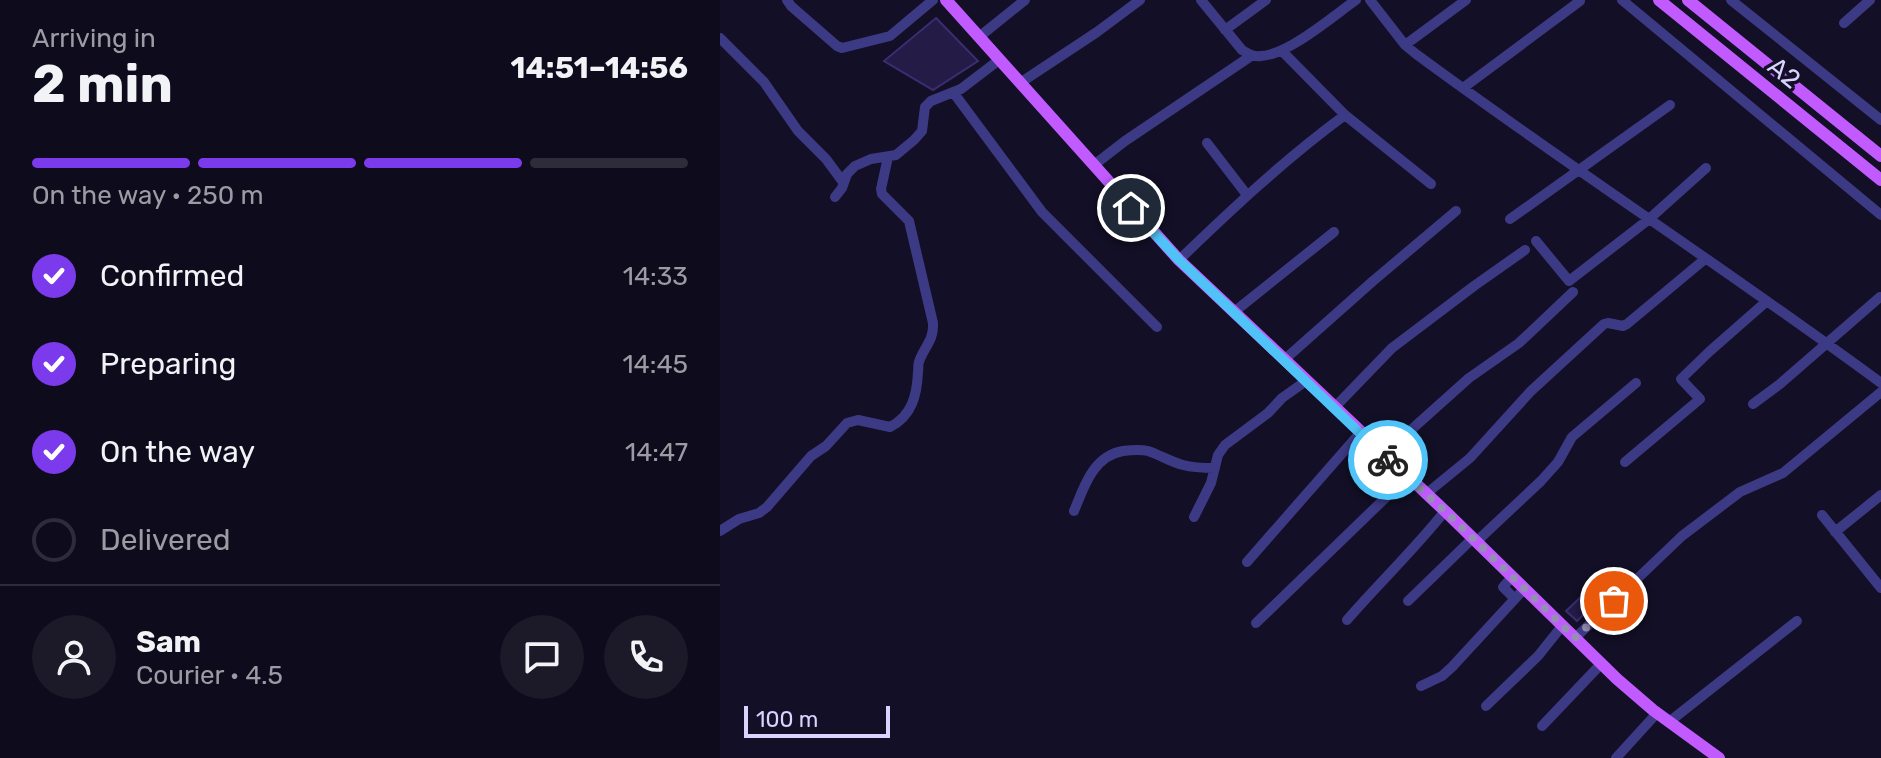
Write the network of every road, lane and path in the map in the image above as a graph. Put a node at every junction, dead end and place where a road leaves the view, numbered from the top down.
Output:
1 (787, 0) edge
2 (933, 0) edge
3 (946, 0) edge
4 (1025, 0) edge
5 (1140, 0) edge
6 (1201, 0) edge
7 (1266, 0) edge
8 (1356, 0) edge
9 (1370, 0) edge
10 (1466, 0) edge
11 (1622, 0) edge
12 (1659, 0) edge
13 (1688, 0) edge
14 (1731, 0) edge
15 (1870, 0) edge
16 (1580, 1) edge
17 (1844, 23) dead end
18 (1225, 30) junction
19 (979, 37) junction
20 (720, 38) edge
21 (1405, 45) junction
22 (1282, 51) junction
23 (1251, 56) junction
24 (999, 60) junction
25 (1020, 83) junction
26 (1463, 88) junction
27 (953, 92) junction
28 (1670, 105) dead end
29 (1345, 115) junction
30 (1881, 119) edge
31 (1207, 143) dead end
32 (1881, 156) edge
33 (888, 157) junction
34 (1094, 165) junction
35 (1706, 168) dead end
36 (1578, 169) junction
37 (1881, 180) edge
38 (843, 182) junction
39 (1431, 184) dead end
40 (1247, 195) junction
41 (835, 197) dead end
42 (1456, 211) dead end
43 (1881, 215) edge
44 (1510, 219) dead end
45 (1648, 220) junction
46 (1334, 232) dead end
47 (1536, 241) dead end
48 (1525, 250) dead end
49 (1705, 259) junction
50 (1179, 260) junction
51 (1573, 292) dead end
52 (1880, 297) edge
53 (1767, 301) junction
54 (1234, 312) junction
55 (1157, 327) dead end
56 (1826, 343) junction
57 (1284, 360) junction
58 (1306, 381) junction
59 (1636, 383) dead end
60 (1881, 383) edge
61 (1881, 392) edge
62 (1753, 404) dead end
63 (1334, 408) junction
64 (1360, 433) junction
65 (1383, 455) junction
66 (1625, 462) dead end
67 (1215, 468) junction
68 (1407, 477) junction
69 (1426, 494) junction
70 (1881, 495) edge
71 (1074, 511) dead end
72 (1445, 511) junction
73 (1822, 515) dead end
74 (1194, 517) dead end
75 (720, 531) edge
76 (1835, 532) junction
77 (1474, 540) junction
78 (1247, 562) dead end
79 (1881, 588) edge
80 (1520, 594) junction
81 (1408, 601) dead end
82 (1347, 620) dead end
83 (1797, 621) dead end
84 (1256, 623) dead end
85 (1562, 626) junction
86 (1575, 638) junction
87 (1601, 664) junction
88 (1421, 686) dead end
89 (1486, 706) dead end
90 (1657, 713) junction
91 (1669, 722) junction
92 (1542, 726) dead end
93 (1714, 756) edge
94 (1616, 758) edge

1 - 2 street
3 - 19 main road
4 - 19 street
5 - 25 street
6 - 18 street
7 - 18 street
8 - 22 street
9 - 21 street
10 - 21 street
11 - 43 street
12 - 37 main road, A2
13 - 32 main road, A2
14 - 30 street
15 - 17 street
16 - 26 street
18 - 23 street
19 - 24 main road
20 - 38 street
21 - 26 street
22 - 23 street
22 - 29 street
23 - 34 street
24 - 25 main road
24 - 27 street
25 - 34 main road
26 - 36 street
27 - 33 street
27 - 55 street
28 - 36 street
29 - 39 street
29 - 40 street
31 - 40 street
33 - 38 street
33 - 75 street
34 - 50 main road
35 - 45 street
36 - 44 street
36 - 45 street
38 - 41 street
40 - 50 street
42 - 57 street
45 - 47 street
45 - 49 street
46 - 54 street
48 - 63 street
49 - 53 street
49 - 69 street
50 - 54 main road
51 - 65 street
52 - 56 street
53 - 56 street
53 - 66 street
54 - 57 main road
56 - 60 street
56 - 62 street
57 - 58 main road
58 - 63 main road
58 - 67 street
59 - 77 street
61 - 86 street
63 - 64 main road
64 - 65 main road
64 - 78 street
65 - 68 main road
67 - 71 street
67 - 74 street
68 - 69 main road
68 - 84 street
69 - 72 main road
70 - 76 street
72 - 77 main road
72 - 82 street
73 - 76 street
76 - 79 street
77 - 80 main road
77 - 81 street
80 - 85 main road
80 - 88 street
83 - 91 street
85 - 86 main road
85 - 89 street
86 - 87 main road
87 - 90 main road
87 - 92 street
90 - 91 main road
90 - 94 street
91 - 93 main road

